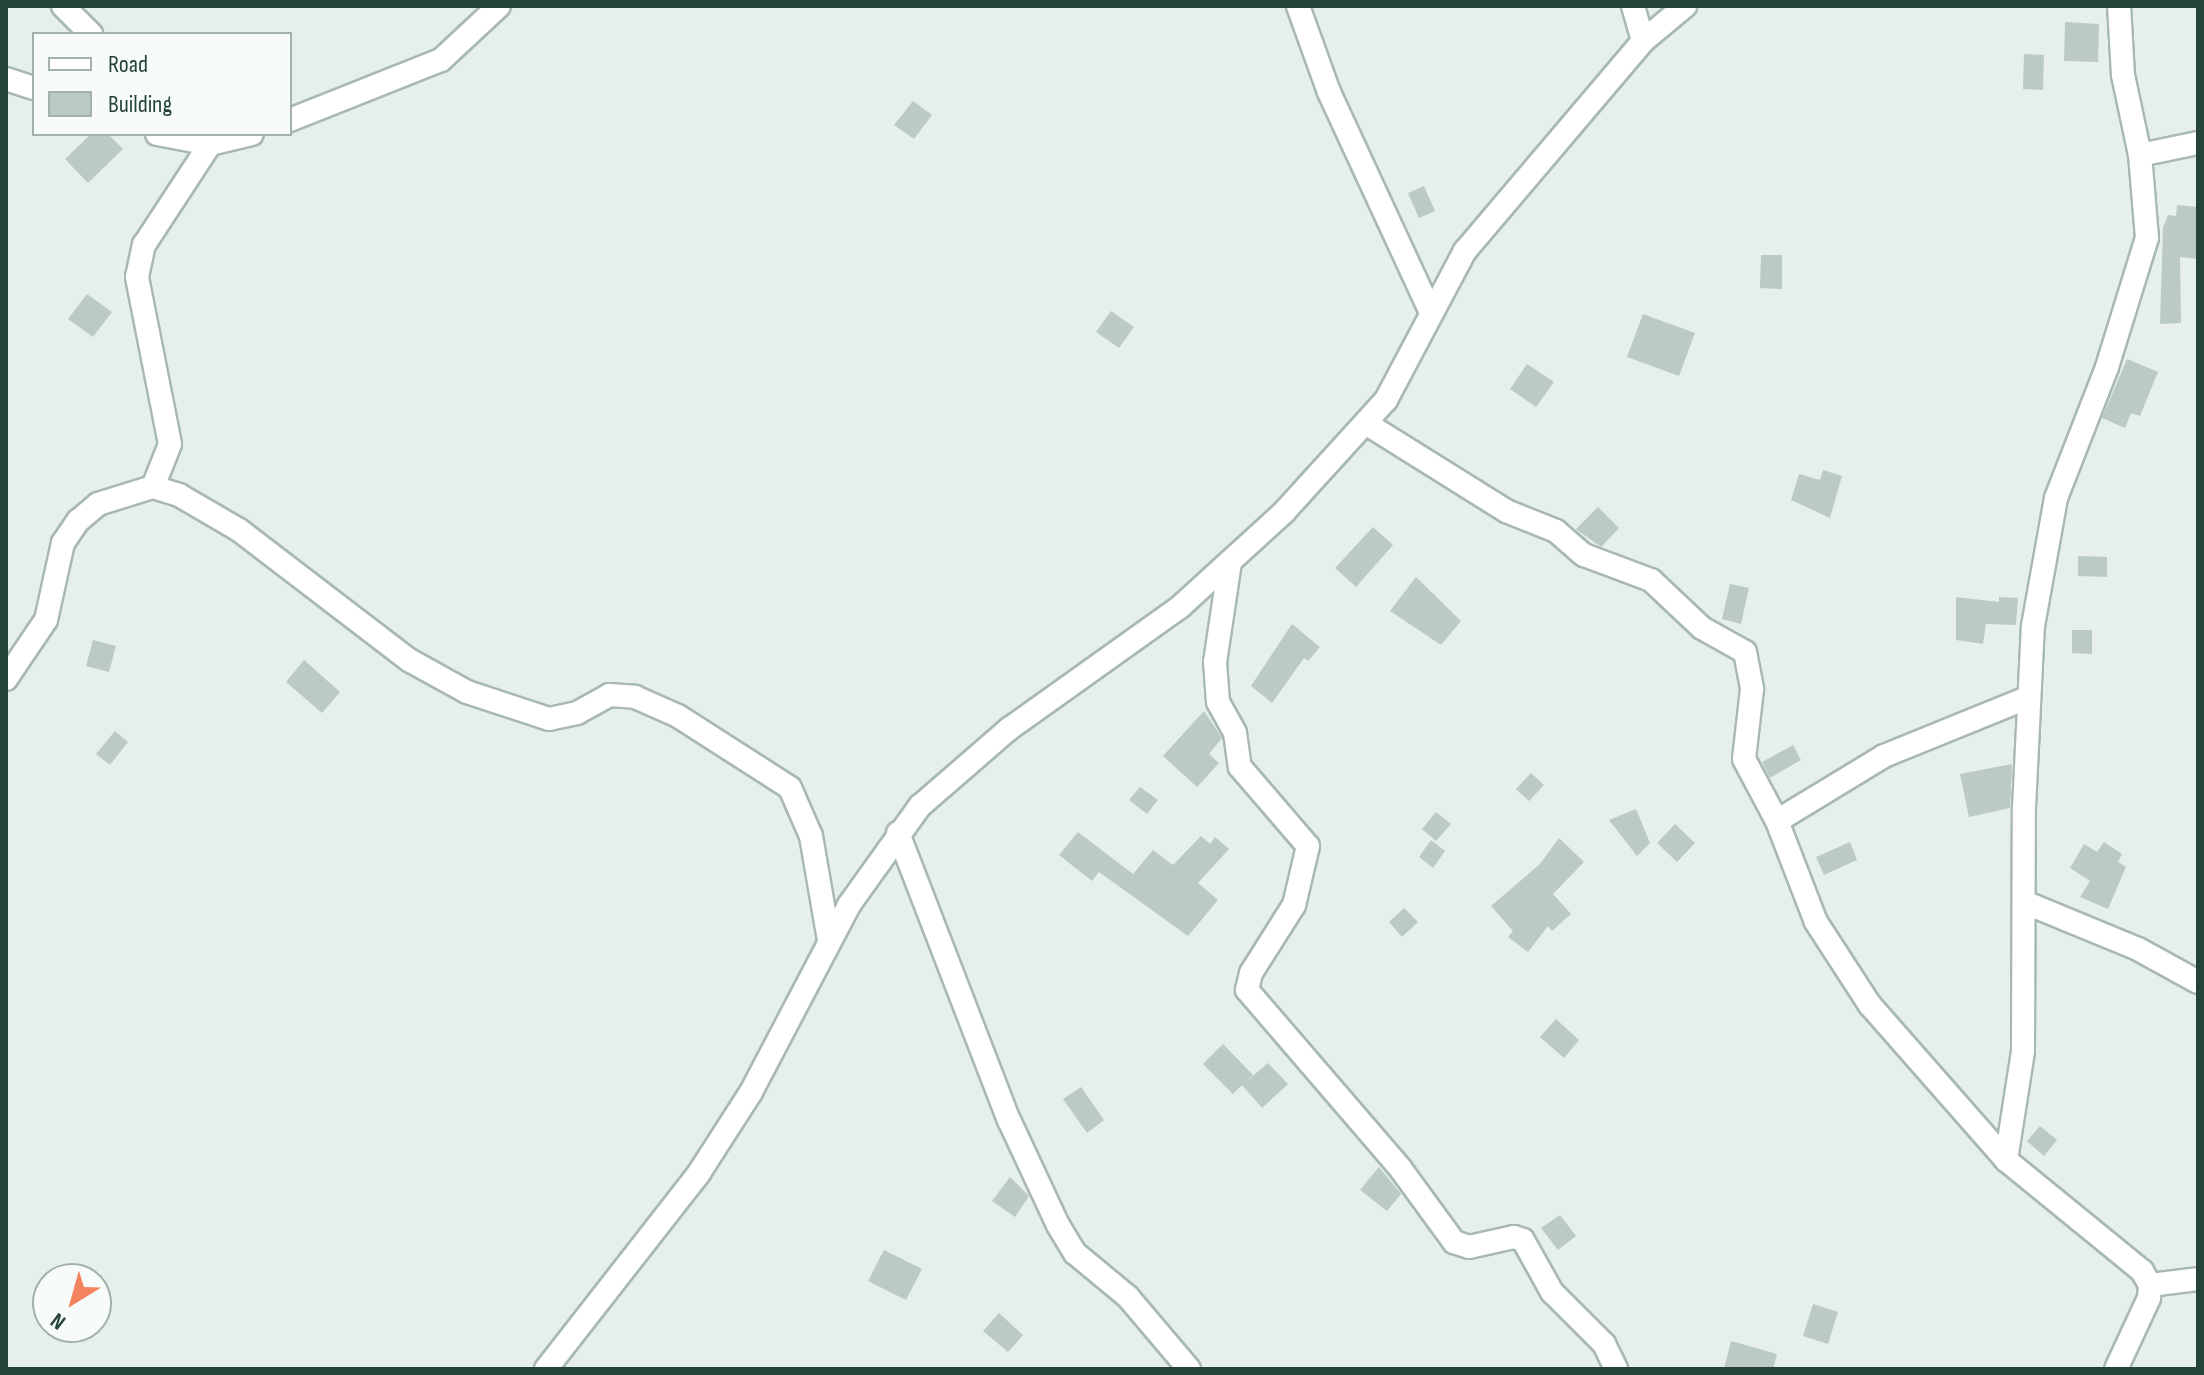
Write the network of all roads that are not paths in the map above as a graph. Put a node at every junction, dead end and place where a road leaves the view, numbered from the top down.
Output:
1 (63, 6) edge
2 (499, 6) edge
3 (1298, 6) edge
4 (1633, 6) edge
5 (1685, 6) edge
6 (2119, 6) edge
7 (89, 32) edge
8 (1643, 41) junction
9 (6, 79) edge
10 (32, 87) edge
11 (292, 119) edge
12 (244, 136) edge
13 (169, 137) edge
14 (2198, 143) edge
15 (210, 144) junction
16 (2140, 155) junction
17 (1430, 311) junction
18 (1367, 424) junction
19 (153, 487) junction
20 (1230, 562) junction
21 (6, 679) edge
22 (2027, 698) junction
23 (1777, 821) junction
24 (898, 833) junction
25 (2024, 902) junction
26 (829, 940) junction
27 (2198, 982) edge
28 (2006, 1160) junction
29 (2198, 1279) edge
30 (2150, 1285) junction
31 (546, 1369) edge
32 (1189, 1369) edge
33 (1616, 1369) edge
34 (2116, 1369) edge

1 - 7 street
2 - 11 street
3 - 17 street
4 - 8 street
5 - 8 street
6 - 16 street
8 - 17 street
9 - 10 street
12 - 15 street
13 - 15 street
14 - 16 street
15 - 19 street
16 - 22 street
17 - 18 street
18 - 20 street
18 - 23 street
19 - 21 street
19 - 26 street
20 - 24 street
20 - 33 street
22 - 23 street
22 - 25 street
23 - 28 street
24 - 26 street
24 - 32 street
25 - 27 street
25 - 28 street
26 - 31 street
28 - 30 street
29 - 30 street
30 - 34 street

